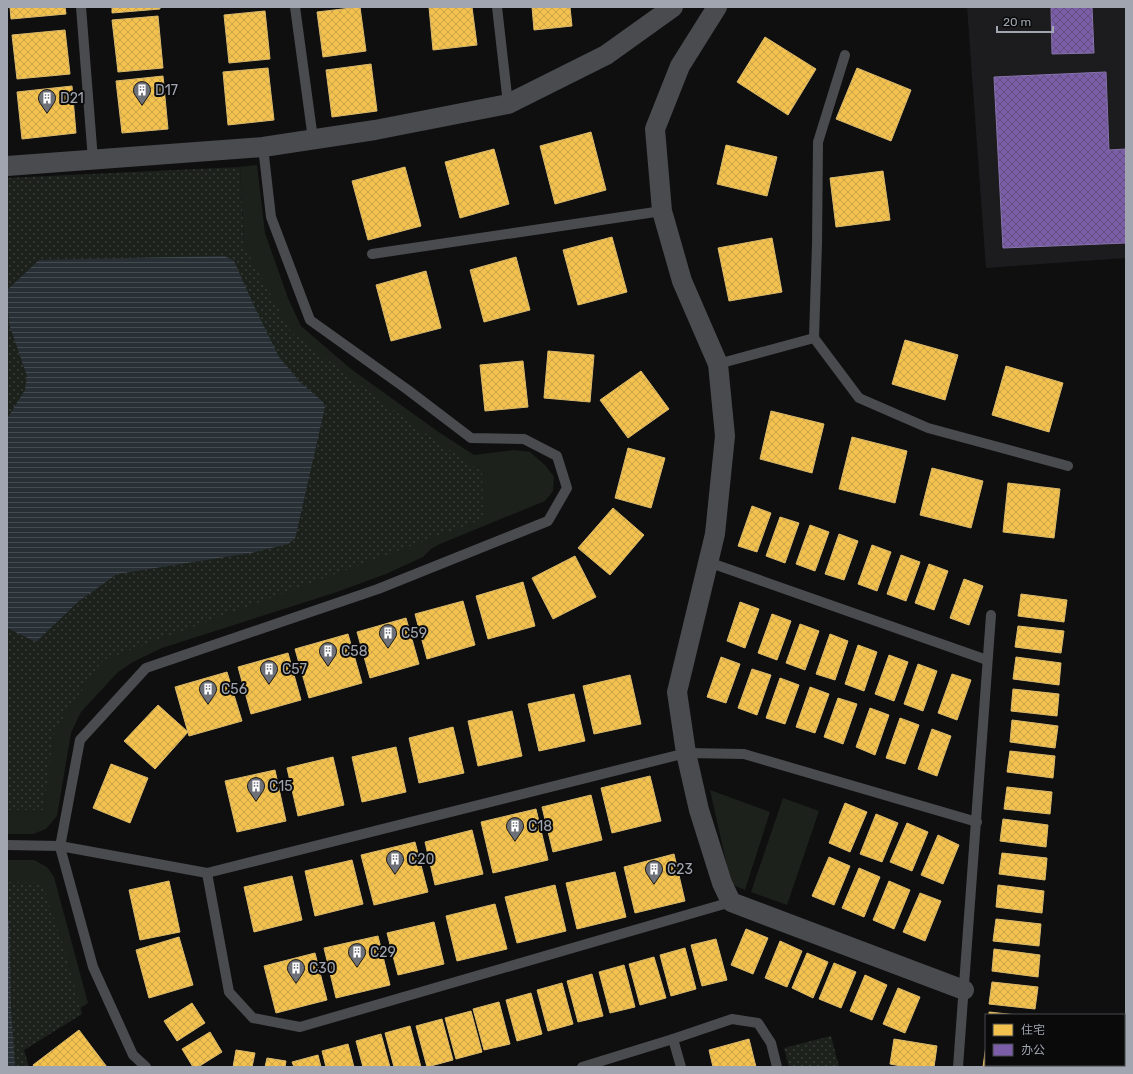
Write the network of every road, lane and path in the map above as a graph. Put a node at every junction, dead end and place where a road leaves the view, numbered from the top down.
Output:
1 (81, 7) edge
2 (295, 7) edge
3 (497, 7) edge
4 (673, 7) edge
5 (717, 7) edge
6 (846, 55) dead end
7 (508, 104) junction
8 (313, 139) junction
9 (263, 147) junction
10 (93, 160) junction
11 (7, 166) edge
12 (662, 211) junction
13 (372, 254) dead end
14 (814, 338) junction
15 (718, 364) junction
16 (1068, 466) dead end
17 (708, 562) junction
18 (991, 615) dead end
19 (987, 660) junction
20 (686, 753) junction
21 (977, 822) junction
22 (7, 845) edge
23 (60, 846) junction
24 (207, 873) junction
25 (731, 902) junction
26 (964, 990) junction
27 (673, 1040) junction
28 (588, 1066) edge
29 (146, 1067) edge
30 (681, 1067) edge
31 (778, 1067) edge
32 (958, 1067) edge

1 - 10 lane
2 - 8 lane
3 - 7 lane
4 - 7 street
5 - 12 street
6 - 14 lane
7 - 8 street
8 - 9 street
9 - 10 street
9 - 23 lane
10 - 11 street
12 - 13 lane
12 - 15 street
14 - 15 lane
14 - 16 lane
15 - 17 street
17 - 19 lane
17 - 20 street
18 - 19 lane
19 - 21 lane
20 - 21 lane
20 - 24 lane
20 - 25 street
21 - 26 lane
22 - 23 lane
23 - 24 lane
23 - 29 lane
24 - 25 lane
25 - 26 street
26 - 32 lane
27 - 28 lane
27 - 30 lane
27 - 31 lane

